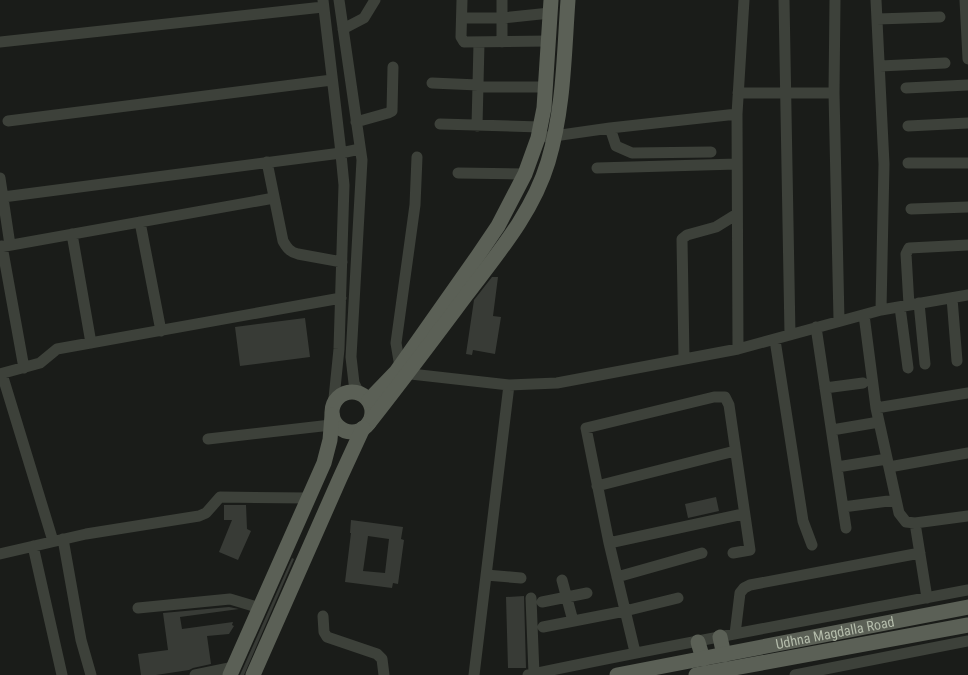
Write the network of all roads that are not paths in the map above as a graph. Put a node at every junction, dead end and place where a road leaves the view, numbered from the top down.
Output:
1 (339, 0) edge
2 (375, 0) edge
3 (462, 0) edge
4 (502, 0) edge
5 (568, 0) edge
6 (744, 0) edge
7 (784, 0) edge
8 (835, 0) edge
9 (876, 0) edge
10 (965, 0) edge
11 (323, 4) edge
12 (550, 7) edge
13 (940, 17) dead end
14 (462, 18) junction
15 (502, 18) junction
16 (877, 19) junction
17 (343, 29) junction
18 (0, 42) edge
19 (502, 42) junction
20 (549, 42) junction
21 (479, 43) junction
22 (968, 59) edge
23 (946, 63) dead end
24 (880, 66) junction
25 (393, 67) dead end
26 (332, 80) junction
27 (432, 83) dead end
28 (968, 85) edge
29 (478, 86) junction
30 (546, 87) junction
31 (906, 88) dead end
32 (738, 93) junction
33 (786, 93) junction
34 (834, 93) junction
35 (737, 114) junction
36 (8, 122) dead end
37 (356, 122) junction
38 (968, 123) edge
39 (440, 124) dead end
40 (477, 126) junction
41 (908, 126) dead end
42 (610, 128) junction
43 (539, 132) junction
44 (556, 136) junction
45 (360, 149) junction
46 (711, 152) dead end
47 (341, 153) junction
48 (417, 157) dead end
49 (267, 162) junction
50 (908, 163) dead end
51 (968, 163) edge
52 (737, 164) junction
53 (597, 168) dead end
54 (458, 172) dead end
55 (525, 174) junction
56 (0, 178) edge
57 (3, 197) junction
58 (274, 198) junction
59 (968, 207) edge
60 (912, 209) dead end
61 (737, 214) junction
62 (140, 222) junction
63 (72, 234) junction
64 (968, 245) edge
65 (4, 246) edge
66 (342, 262) junction
67 (968, 295) edge
68 (340, 298) junction
69 (952, 298) junction
70 (909, 305) junction
71 (881, 310) junction
72 (864, 315) junction
73 (839, 320) junction
74 (816, 327) junction
75 (161, 331) junction
76 (790, 335) junction
77 (775, 340) junction
78 (92, 343) junction
79 (738, 349) junction
80 (684, 358) junction
81 (957, 360) dead end
82 (925, 364) dead end
83 (24, 368) junction
84 (908, 368) dead end
85 (401, 371) junction
86 (1, 374) edge
87 (863, 382) dead end
88 (509, 385) junction
89 (825, 388) junction
90 (968, 393) edge
91 (364, 396) junction
92 (876, 408) junction
93 (332, 416) junction
94 (879, 422) junction
95 (366, 426) junction
96 (832, 430) junction
97 (208, 439) dead end
98 (735, 451) junction
99 (968, 453) edge
100 (888, 463) junction
101 (837, 467) junction
102 (597, 486) junction
103 (308, 498) junction
104 (896, 500) junction
105 (843, 507) junction
106 (743, 514) junction
107 (968, 516) edge
108 (915, 523) junction
109 (846, 528) dead end
110 (58, 540) junction
111 (609, 543) junction
112 (812, 545) dead end
113 (33, 546) junction
114 (702, 552) dead end
115 (920, 553) junction
116 (0, 554) edge
117 (733, 554) dead end
118 (486, 575) junction
119 (617, 577) junction
120 (520, 578) dead end
121 (562, 580) dead end
122 (968, 590) edge
123 (587, 593) dead end
124 (566, 598) junction
125 (678, 598) dead end
126 (928, 598) junction
127 (968, 607) edge
128 (138, 608) dead end
129 (260, 608) junction
130 (625, 611) junction
131 (323, 616) dead end
132 (573, 621) junction
133 (968, 625) edge
134 (543, 627) dead end
135 (735, 634) junction
136 (720, 637) junction
137 (968, 641) edge
138 (698, 642) junction
139 (635, 652) junction
140 (727, 667) edge
141 (703, 670) edge
142 (232, 671) edge
143 (531, 674) edge
144 (62, 675) edge
145 (91, 675) edge
146 (195, 675) edge
147 (253, 675) edge
148 (384, 675) edge
149 (474, 675) edge
150 (617, 675) edge
151 (795, 675) edge

1 - 17 street
2 - 17 street
3 - 14 street
4 - 15 street
5 - 44 main road
6 - 32 street
7 - 33 street
8 - 34 street
9 - 16 street
10 - 22 street
11 - 18 street
11 - 26 street
12 - 15 street
12 - 20 main road
13 - 16 street
14 - 15 street
14 - 21 street
15 - 19 street
16 - 24 street
17 - 37 street
19 - 20 street
19 - 21 street
20 - 30 main road
21 - 29 street
23 - 24 street
24 - 71 street
25 - 37 street
26 - 36 street
26 - 47 street
27 - 29 street
28 - 31 street
29 - 30 street
29 - 40 street
30 - 43 main road
32 - 33 street
32 - 35 street
33 - 34 street
33 - 76 street
34 - 73 street
35 - 42 street
35 - 52 street
37 - 45 street
38 - 41 street
39 - 40 street
40 - 43 street
42 - 44 street
42 - 46 street
43 - 44 street
43 - 55 main road
44 - 85 main road
45 - 47 street
45 - 91 street
47 - 49 street
47 - 66 street
48 - 85 street
49 - 57 street
49 - 58 street
50 - 51 street
52 - 53 street
52 - 61 street
54 - 55 street
55 - 85 main road
56 - 57 street
57 - 65 street
58 - 62 street
58 - 66 street
59 - 60 street
61 - 79 street
61 - 80 street
62 - 63 street
62 - 75 street
63 - 65 street
63 - 78 street
64 - 70 street
65 - 83 street
66 - 68 street
67 - 69 street
68 - 75 street
68 - 93 street
69 - 70 street
69 - 81 street
70 - 71 street
70 - 82 street
70 - 84 street
71 - 72 street
72 - 73 street
72 - 92 street
73 - 74 street
74 - 76 street
74 - 89 street
75 - 78 street
76 - 77 street
77 - 79 street
77 - 112 street
78 - 83 street
79 - 80 street
80 - 88 street
83 - 86 street
85 - 88 street
85 - 91 main road
85 - 95 main road
86 - 110 street
87 - 89 street
88 - 118 street
89 - 96 street
90 - 92 street
91 - 93 main road
91 - 95 main road
92 - 94 street
93 - 95 main road
93 - 97 street
93 - 103 main road
94 - 96 street
94 - 100 street
95 - 147 main road
96 - 101 street
98 - 102 street
98 - 102 street
98 - 106 street
99 - 100 street
100 - 101 street
100 - 104 street
101 - 105 street
102 - 111 street
103 - 110 street
103 - 129 main road
104 - 105 street
104 - 108 street
105 - 109 street
106 - 111 street
106 - 117 street
107 - 108 street
108 - 115 street
110 - 113 street
110 - 145 street
111 - 119 street
113 - 116 street
113 - 144 street
114 - 119 street
115 - 126 street
115 - 135 street
118 - 120 street
118 - 149 street
119 - 130 street
121 - 124 street
122 - 126 street
123 - 124 street
124 - 132 street
124 - 143 street
125 - 130 street
126 - 135 street
127 - 140 main road, Udhna Magdalla Road
128 - 129 street
129 - 142 main road
130 - 132 street
130 - 139 street
131 - 148 street
132 - 134 street
133 - 140 main road, Udhna Magdalla Road
135 - 136 street
136 - 138 street
136 - 140 main road
137 - 151 street
138 - 139 street
138 - 141 main road
139 - 143 street
140 - 141 main road, Udhna Magdalla Road
141 - 150 main road, Udhna Magdalla Road
142 - 146 street

